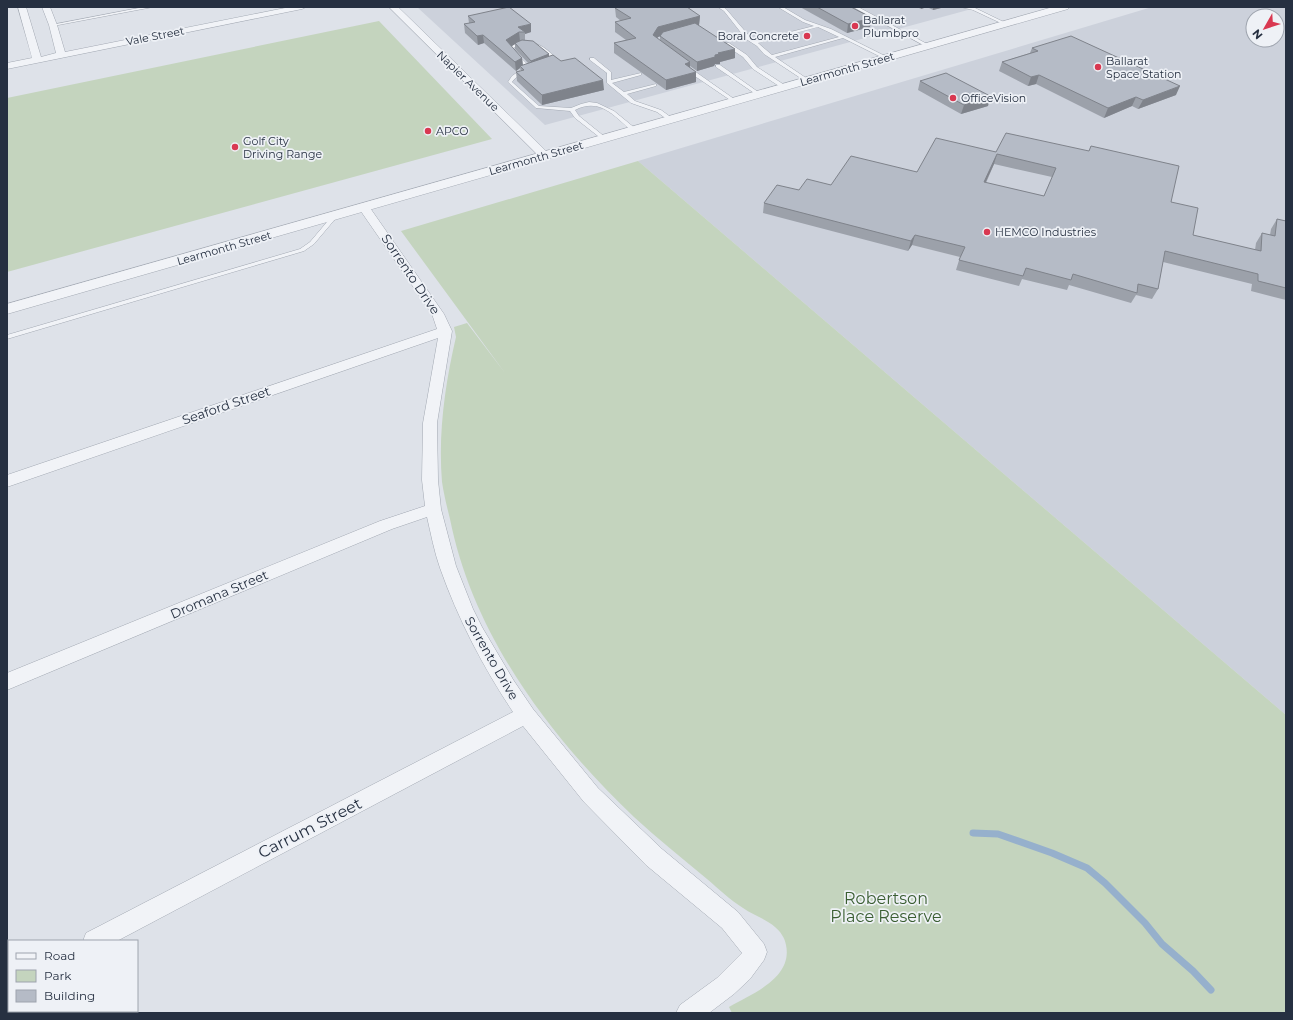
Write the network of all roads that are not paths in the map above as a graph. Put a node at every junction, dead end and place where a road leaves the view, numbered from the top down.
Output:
1 (22, 7) edge
2 (46, 7) edge
3 (151, 7) edge
4 (302, 7) edge
5 (393, 7) edge
6 (720, 7) edge
7 (780, 7) edge
8 (855, 7) edge
9 (963, 7) edge
10 (1060, 7) edge
11 (974, 8) edge
12 (1006, 24) junction
13 (53, 25) junction
14 (818, 26) junction
15 (843, 37) junction
16 (720, 40) edge
17 (755, 42) junction
18 (929, 46) junction
19 (61, 55) junction
20 (772, 56) junction
21 (592, 58) dead end
22 (886, 58) junction
23 (37, 60) junction
24 (547, 65) edge
25 (683, 65) edge
26 (7, 66) edge
27 (718, 66) edge
28 (533, 69) edge
29 (526, 71) junction
30 (639, 74) edge
31 (807, 80) junction
32 (609, 82) junction
33 (654, 85) edge
34 (784, 87) junction
35 (623, 94) junction
36 (759, 94) junction
37 (735, 101) junction
38 (572, 110) junction
39 (670, 119) junction
40 (634, 130) junction
41 (603, 138) junction
42 (544, 155) junction
43 (364, 207) junction
44 (334, 217) junction
45 (7, 309) edge
46 (445, 331) junction
47 (7, 337) edge
48 (7, 481) edge
49 (433, 509) junction
50 (7, 682) edge
51 (526, 715) junction
52 (96, 940) edge
53 (688, 1013) edge

1 - 23 street
2 - 13 street
3 - 13 lane
4 - 19 street, Vale Street
5 - 42 street, Napier Avenue
6 - 17 lane
7 - 14 lane
8 - 18 lane
9 - 11 lane
10 - 12 street, Learmonth Street
11 - 12 lane
12 - 18 street, Learmonth Street
13 - 19 street
14 - 15 lane
14 - 17 lane
15 - 20 lane
15 - 22 lane
16 - 34 lane
17 - 20 lane
18 - 22 street, Learmonth Street
19 - 23 street, Vale Street
20 - 31 lane
21 - 32 lane
22 - 31 street, Learmonth Street
23 - 26 street, Vale Street
24 - 29 lane
25 - 37 lane
27 - 36 lane
28 - 29 lane
29 - 38 lane
30 - 32 lane
31 - 34 street, Learmonth Street
32 - 35 lane
33 - 35 lane
34 - 36 street, Learmonth Street
35 - 39 lane
36 - 37 street, Learmonth Street
37 - 39 street, Learmonth Street
38 - 40 lane
38 - 41 lane
39 - 40 street, Learmonth Street
40 - 41 street, Learmonth Street
41 - 42 street, Learmonth Street
42 - 43 street, Learmonth Street
43 - 44 street, Learmonth Street
43 - 46 street, Sorrento Drive
44 - 45 street, Learmonth Street
44 - 47 lane
46 - 48 street, Seaford Street
46 - 49 street, Sorrento Drive
49 - 50 street, Dromana Street
49 - 51 street, Sorrento Drive
51 - 52 street, Carrum Street
51 - 53 street, Sorrento Drive

